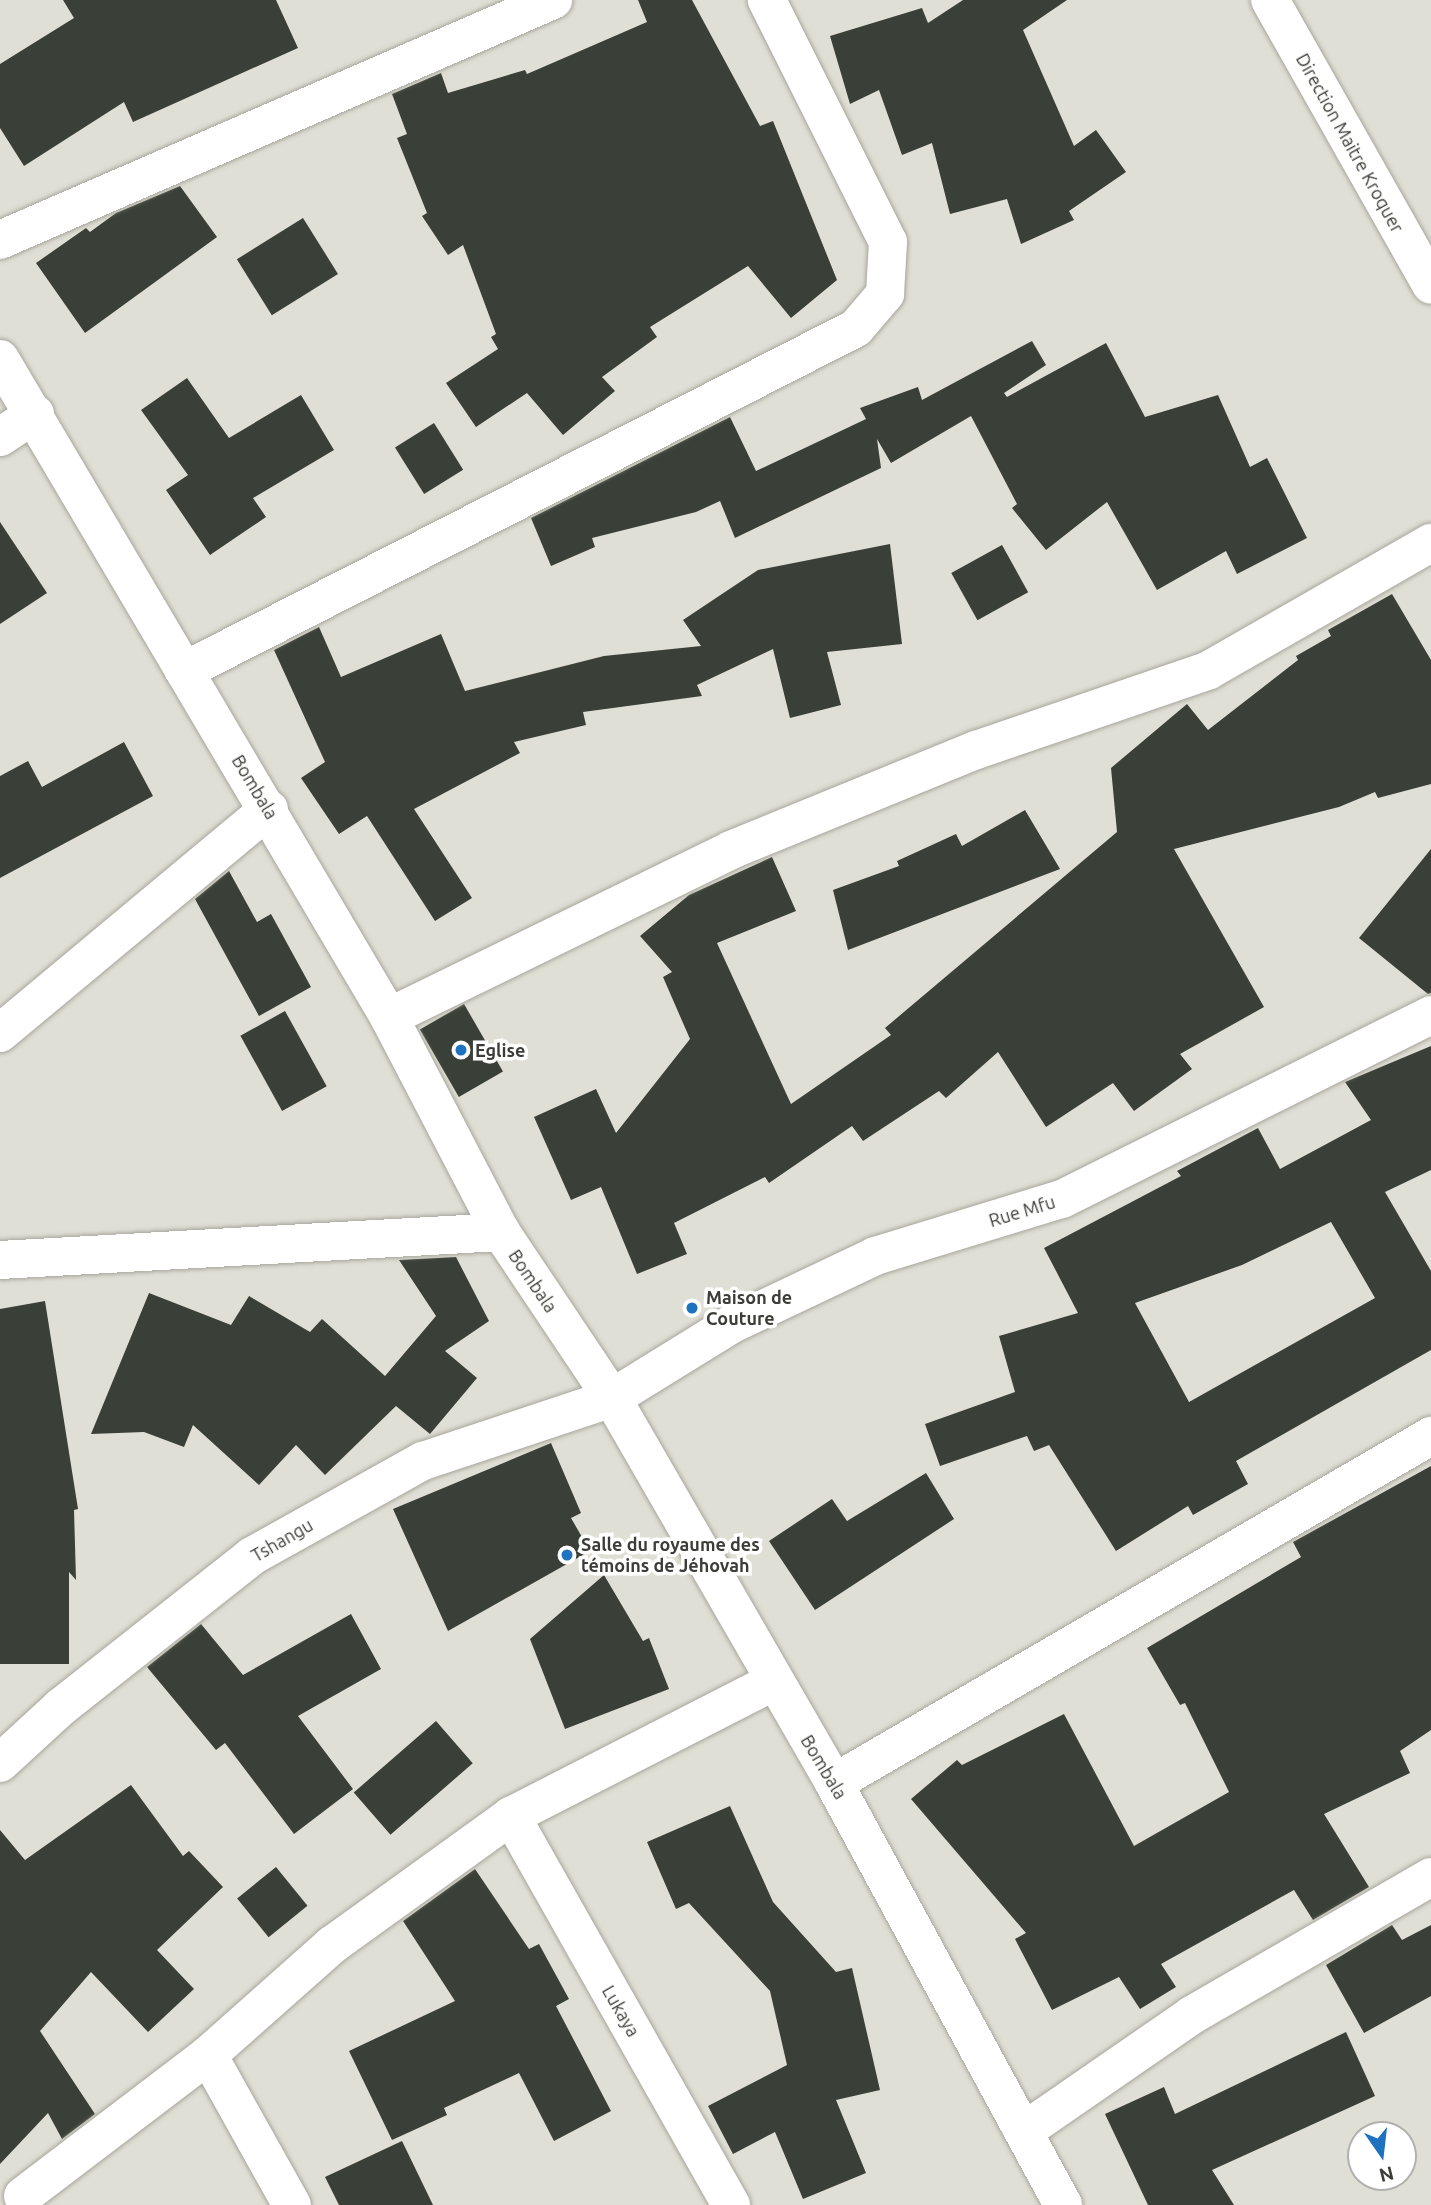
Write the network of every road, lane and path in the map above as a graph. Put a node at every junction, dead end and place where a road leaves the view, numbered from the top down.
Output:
1 (553, 0) edge
2 (766, 0) edge
3 (1270, 0) edge
4 (0, 240) edge
5 (1431, 285) edge
6 (0, 359) edge
7 (35, 414) junction
8 (0, 437) edge
9 (1431, 543) edge
10 (184, 671) junction
11 (269, 809) junction
12 (1431, 1014) edge
13 (389, 1017) junction
14 (0, 1033) edge
15 (501, 1232) junction
16 (0, 1260) edge
17 (612, 1398) junction
18 (1431, 1436) edge
19 (773, 1682) junction
20 (0, 1763) edge
21 (834, 1783) junction
22 (511, 1816) junction
23 (1431, 1877) edge
24 (208, 2055) junction
25 (1024, 2131) junction
26 (17, 2194) edge
27 (292, 2205) edge
28 (731, 2205) edge
29 (1063, 2205) edge

1 - 4 street
2 - 10 street
3 - 5 street, Direction Maitre Kroquer
6 - 7 street, Bombala
7 - 8 street
7 - 10 street, Bombala
9 - 13 street
10 - 11 street, Bombala
11 - 13 street, Bombala
11 - 14 street
12 - 17 street, Rue Mfu
13 - 15 street, Bombala
15 - 16 street
15 - 17 street, Bombala
17 - 19 street, Bombala
17 - 20 street, Tshangu
18 - 21 street
19 - 21 street, Bombala
19 - 22 street
21 - 25 street, Bombala
22 - 24 street
22 - 28 street, Lukaya
23 - 25 street
24 - 26 street
24 - 27 street
25 - 29 street, Bombala

